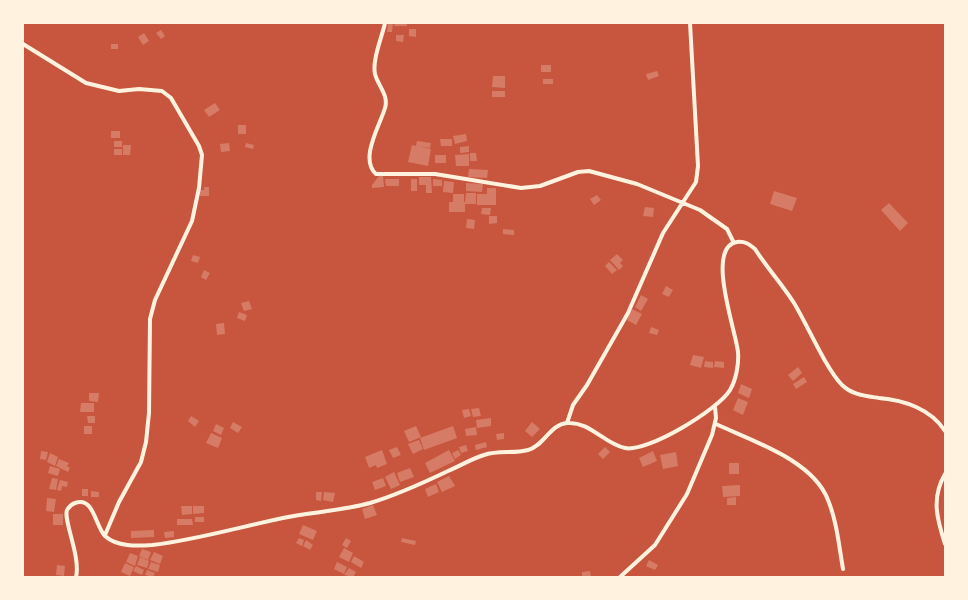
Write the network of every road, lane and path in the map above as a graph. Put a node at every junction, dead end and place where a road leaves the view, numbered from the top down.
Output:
1 (385, 23) edge
2 (690, 23) edge
3 (23, 44) edge
4 (683, 203) junction
5 (734, 242) junction
6 (715, 407) junction
7 (567, 423) junction
8 (716, 424) junction
9 (945, 431) edge
10 (945, 474) edge
11 (105, 535) junction
12 (945, 544) edge
13 (843, 569) dead end
14 (76, 577) edge
15 (620, 577) edge

1 - 4 street
2 - 4 street
3 - 11 street
4 - 5 street
4 - 7 street
5 - 6 street
5 - 9 street
6 - 7 street
6 - 8 street
7 - 11 street
8 - 13 street
8 - 15 street
10 - 12 street
11 - 14 street

